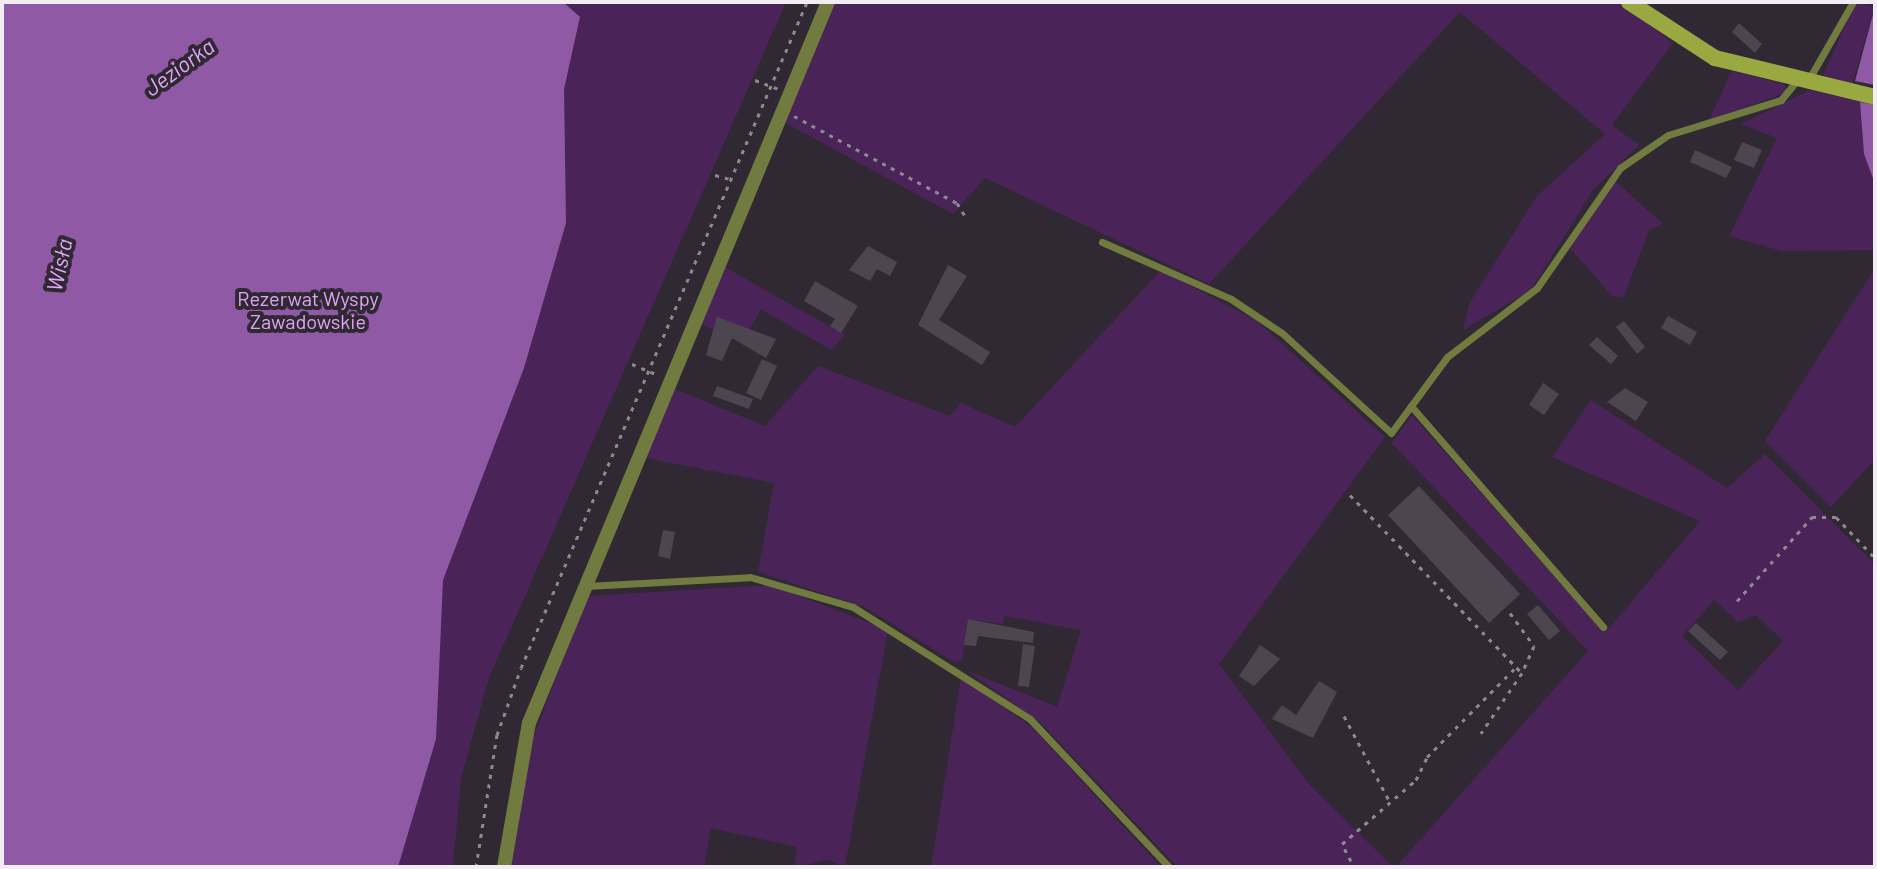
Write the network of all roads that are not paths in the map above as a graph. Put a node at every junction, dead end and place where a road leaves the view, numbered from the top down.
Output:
1 (828, 2) edge
2 (1629, 2) edge
3 (1853, 2) edge
4 (1802, 80) junction
5 (1874, 97) edge
6 (1102, 242) dead end
7 (1411, 406) junction
8 (586, 586) junction
9 (1603, 627) dead end
10 (504, 867) edge
11 (1169, 867) edge

1 - 8 street
2 - 4 street
3 - 4 lane
4 - 5 street
4 - 7 lane
6 - 7 lane
7 - 9 lane
8 - 10 street
8 - 11 lane

